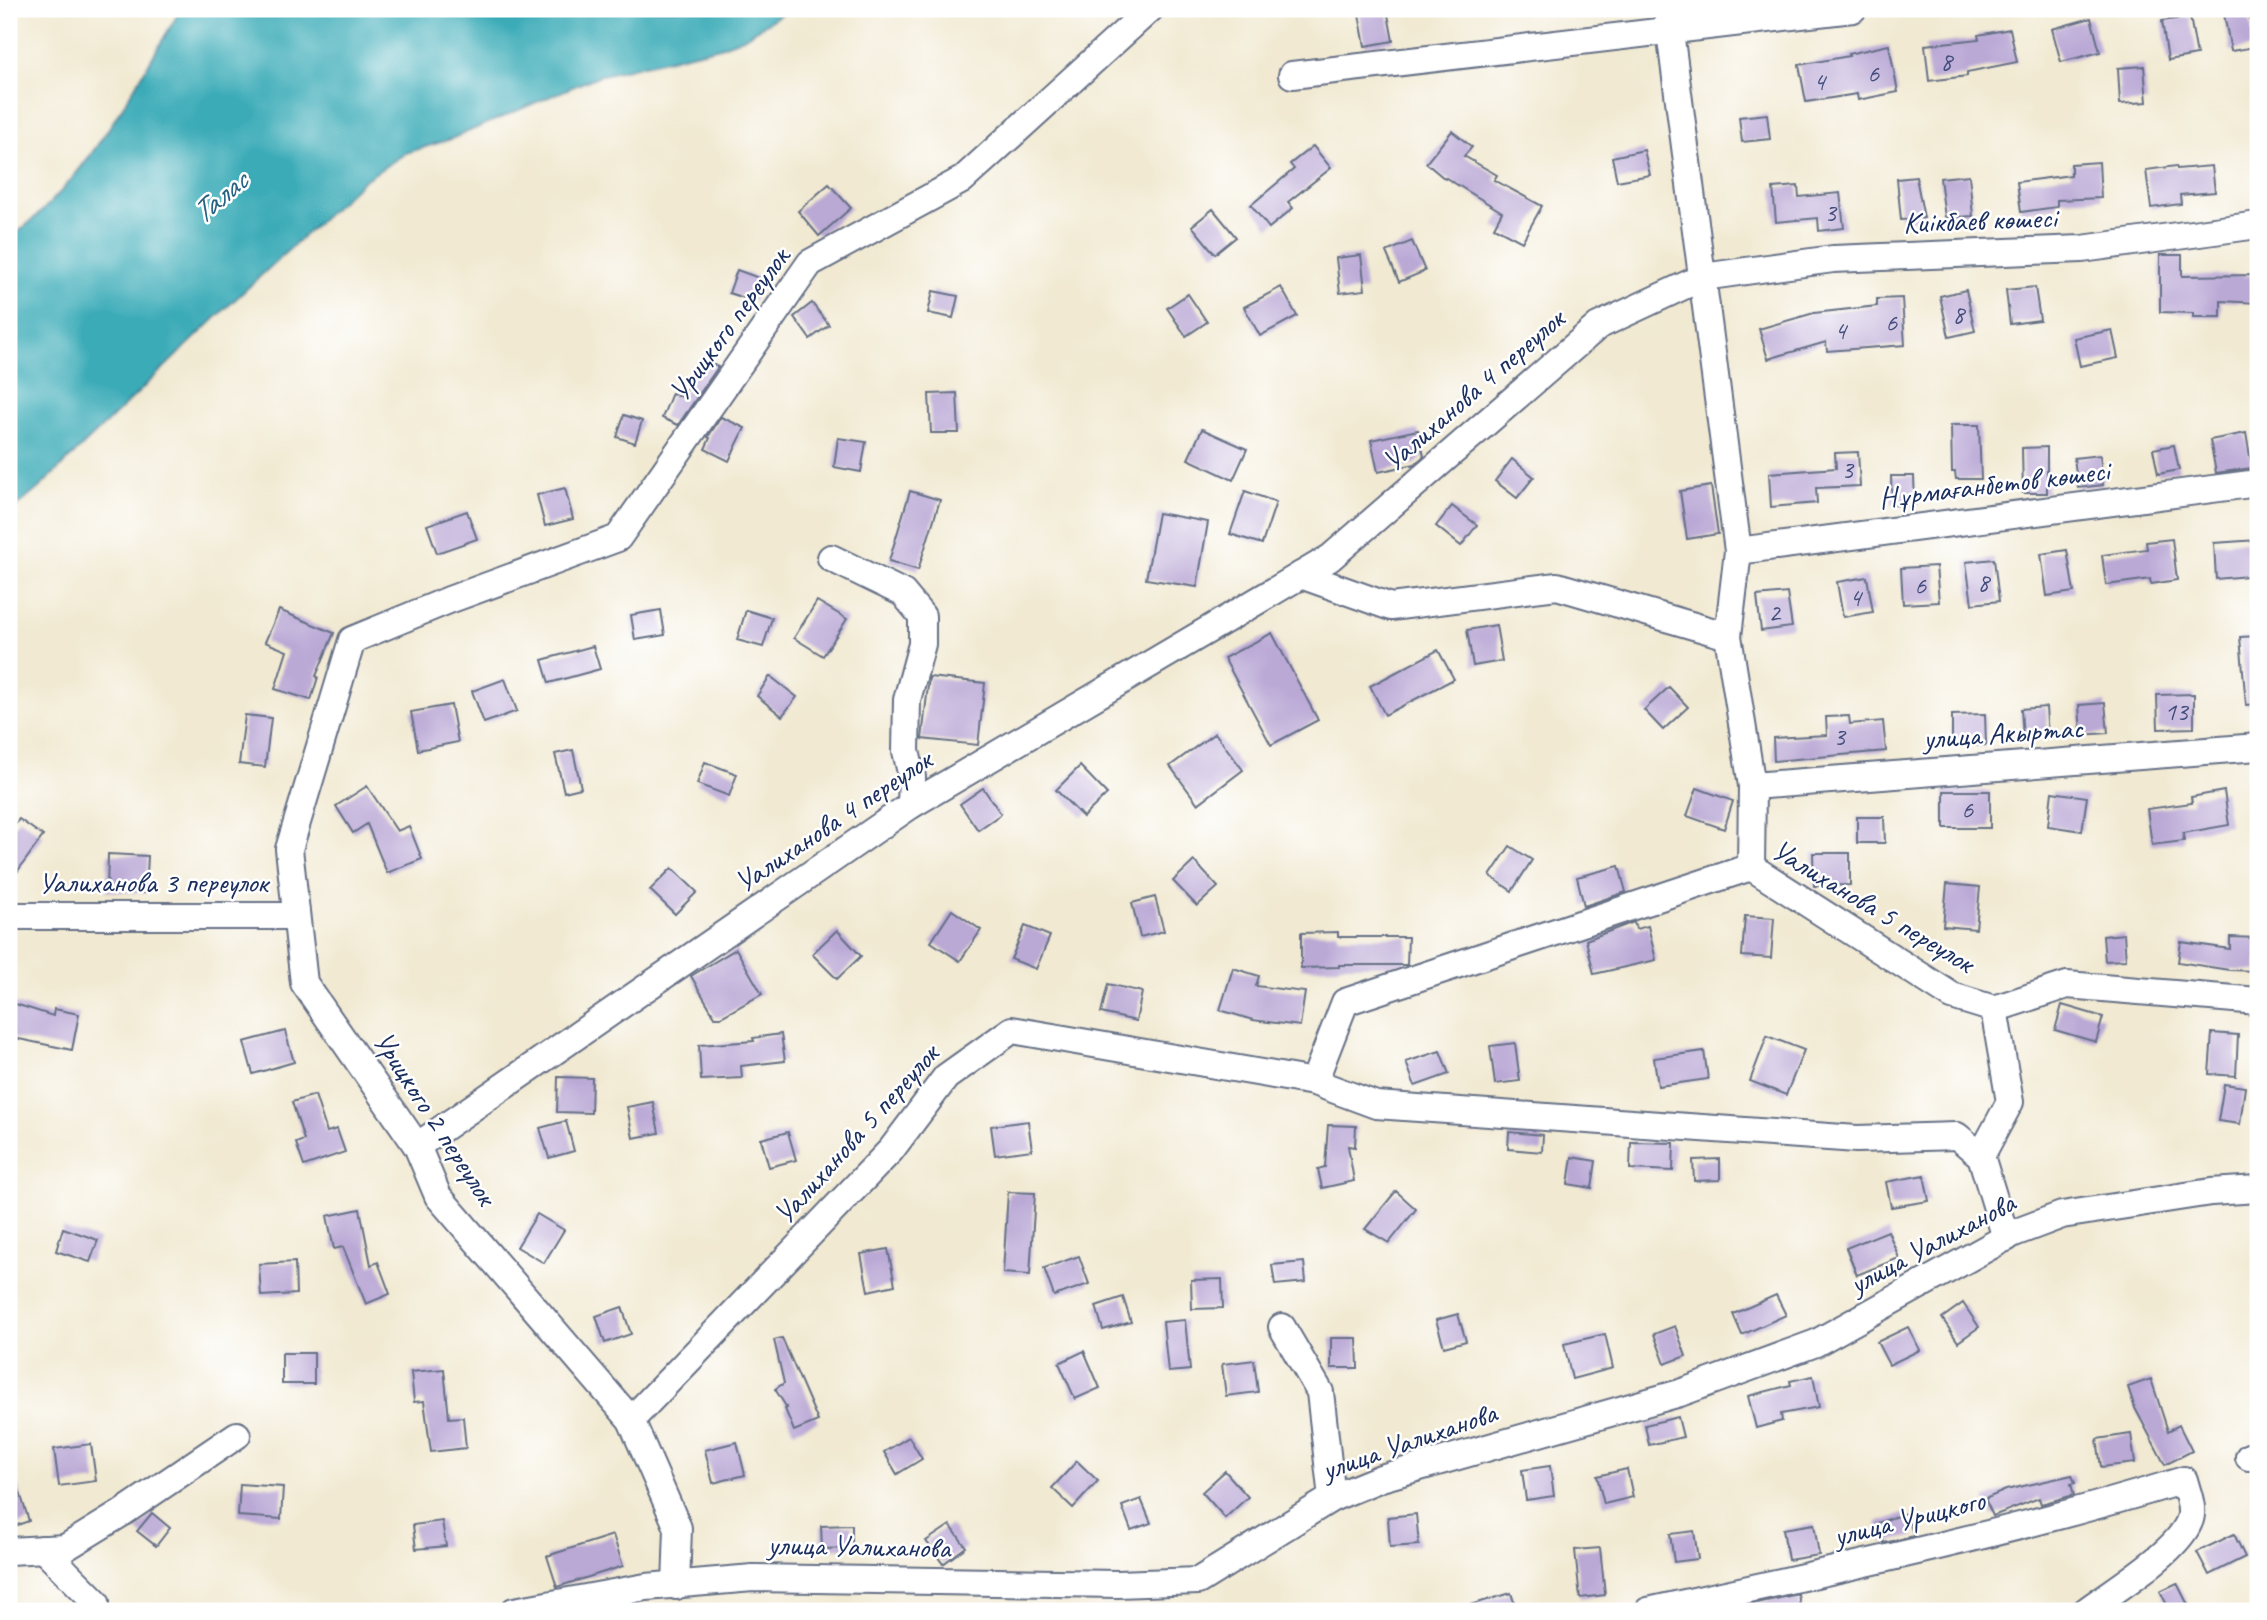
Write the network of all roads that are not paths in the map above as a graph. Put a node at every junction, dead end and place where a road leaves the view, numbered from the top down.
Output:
1 (1150, 9) edge
2 (1853, 9) edge
3 (1669, 20) edge
4 (1292, 75) dead end
5 (2258, 225) edge
6 (1703, 277) junction
7 (2258, 483) edge
8 (1738, 551) junction
9 (831, 558) dead end
10 (1301, 575) junction
11 (1728, 636) junction
12 (352, 640) joint
13 (2258, 747) edge
14 (1752, 786) junction
15 (911, 805) junction
16 (1751, 867) junction
17 (9, 916) edge
18 (296, 916) junction
19 (2258, 1002) edge
20 (1994, 1009) junction
21 (1314, 1082) junction
22 (417, 1146) junction
23 (1981, 1156) junction
24 (2258, 1189) edge
25 (2006, 1238) junction
26 (1282, 1327) dead end
27 (631, 1420) junction
28 (237, 1435) dead end
29 (1332, 1498) junction
30 (43, 1549) junction
31 (9, 1551) edge
32 (676, 1586) junction
33 (646, 1599) edge
34 (1674, 1608) edge
35 (94, 1611) edge
36 (514, 1611) edge
37 (1648, 1611) edge
38 (2086, 1611) edge

1 - 12 street, Урицкого переулок
2 - 3 street
3 - 4 street
3 - 6 street
5 - 6 street, Киікбаев көшесі
6 - 8 street
6 - 10 street, Уалиханова 4 переулок
7 - 8 street, Нұрмағанбетов көшесі
8 - 11 street
9 - 15 street
10 - 11 street
10 - 15 street, Уалиханова 4 переулок
11 - 14 street
12 - 18 street, Урицкого 2 переулок
13 - 14 street, улица Акыртас
14 - 16 street
15 - 22 street, Уалиханова 4 переулок
16 - 20 street, Уалиханова 5 переулок
16 - 21 street, Уалиханова 5 переулок
17 - 18 street, Уалиханова 3 переулок
18 - 22 street, Урицкого 2 переулок
19 - 20 street, Уалиханова 5 переулок
20 - 23 street
21 - 23 street, Уалиханова 5 переулок
21 - 27 street, Уалиханова 5 переулок
22 - 27 street, Урицкого 2 переулок
23 - 25 street
24 - 25 street, улица Уалиханова
25 - 29 street, улица Уалиханова
26 - 29 street
27 - 32 street, Урицкого 2 переулок
28 - 30 street
29 - 32 street, улица Уалиханова
30 - 31 street
30 - 35 street
32 - 33 street, улица Уалиханова
33 - 36 street, улица Уалиханова
34 - 37 street, улица Урицкого
34 - 38 street, улица Урицкого

